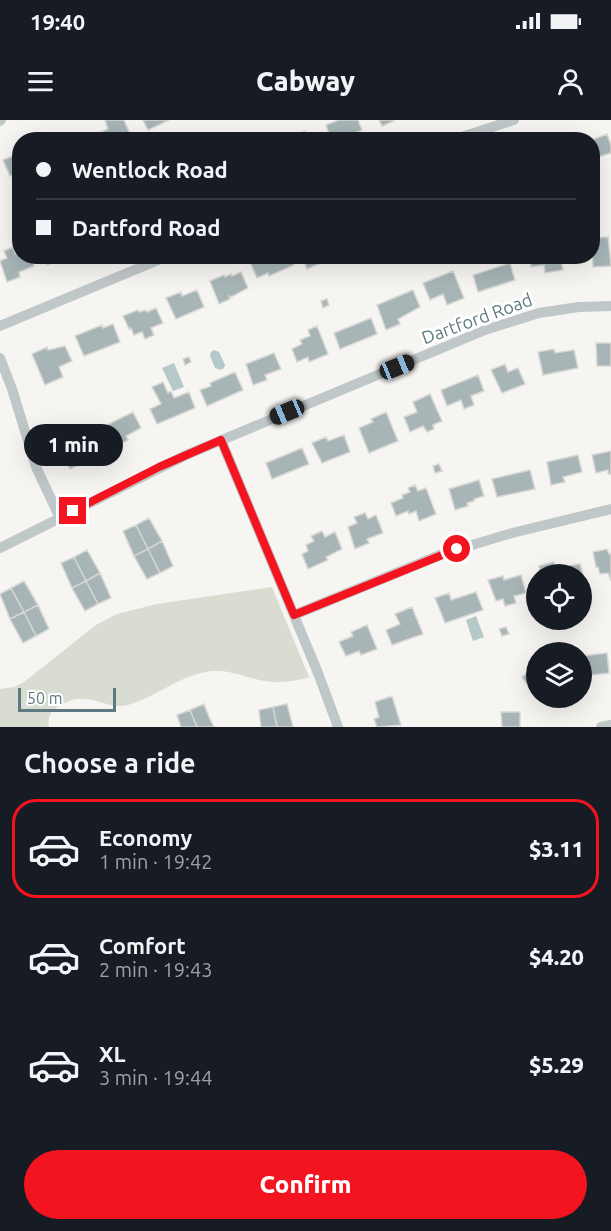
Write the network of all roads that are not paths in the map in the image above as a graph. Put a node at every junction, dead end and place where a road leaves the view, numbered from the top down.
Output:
1 (514, 120) edge
2 (477, 132) edge
3 (149, 264) edge
4 (611, 306) edge
5 (0, 326) edge
6 (0, 358) edge
7 (221, 440) junction
8 (611, 509) edge
9 (60, 518) junction
10 (0, 548) edge
11 (294, 615) junction
12 (611, 725) edge
13 (338, 727) edge
14 (601, 727) edge

1 - 2 street
3 - 5 street
4 - 7 street, Dartford Road
6 - 9 street
7 - 9 street, Dartford Road
7 - 11 street
8 - 11 street
9 - 10 street, Dartford Road
11 - 13 street
12 - 14 street

